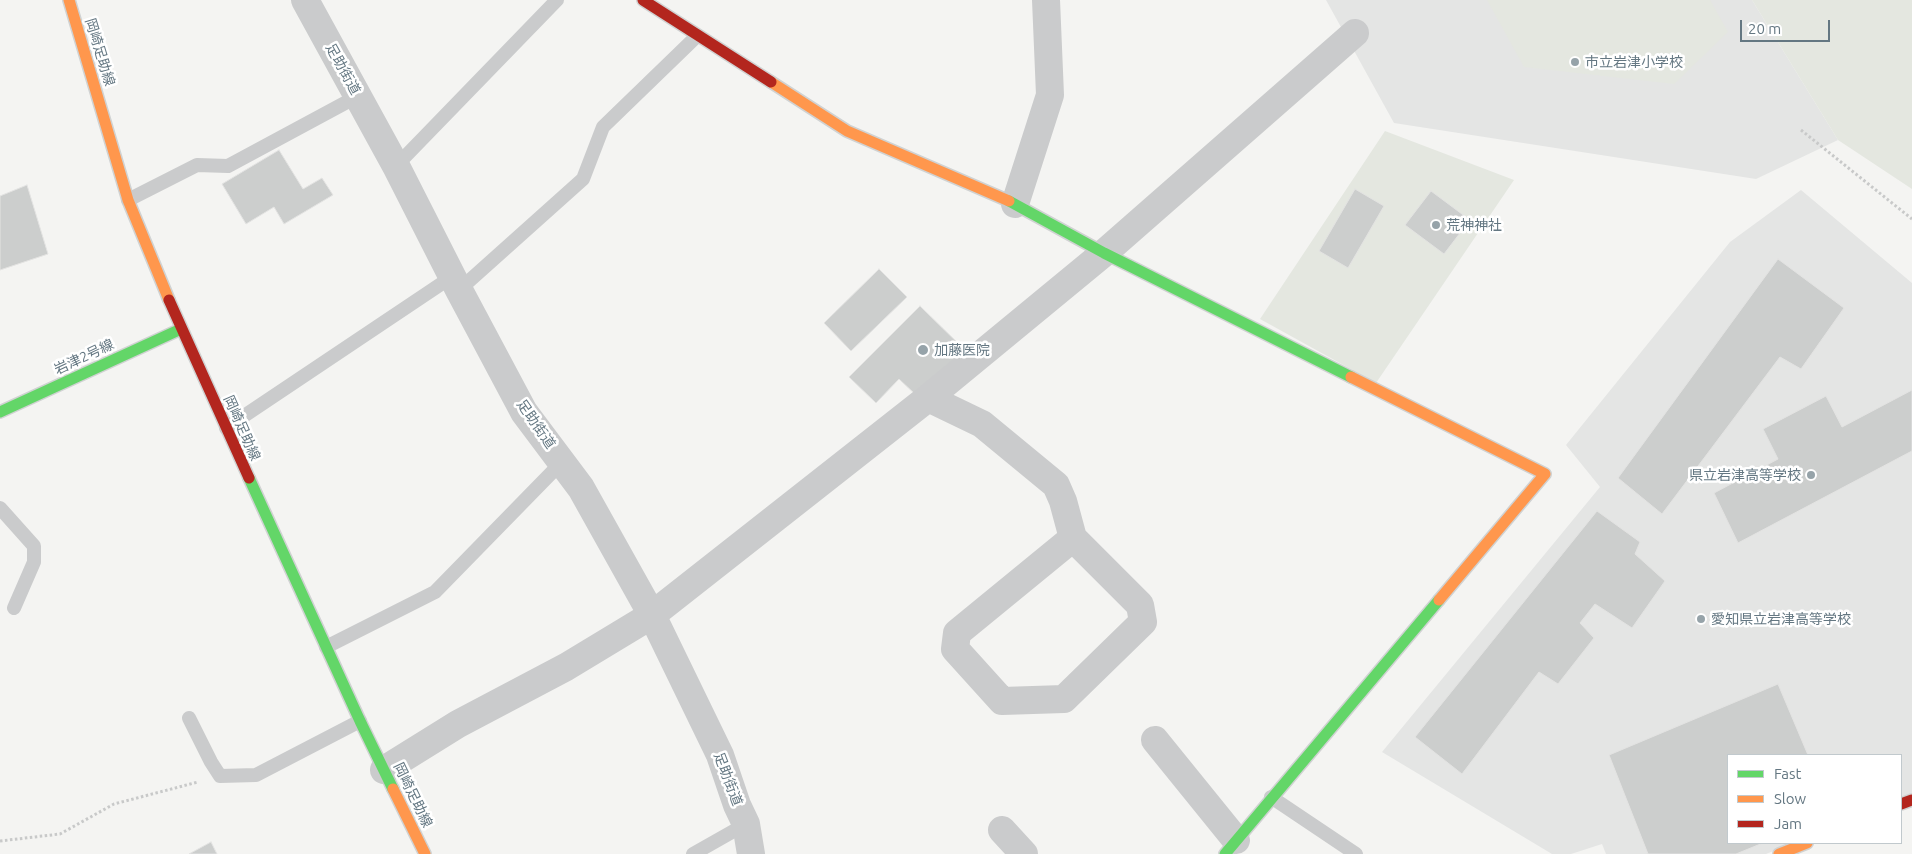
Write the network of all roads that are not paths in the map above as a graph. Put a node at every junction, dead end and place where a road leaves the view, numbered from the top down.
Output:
1 (68, 0) edge
2 (305, 0) edge
3 (557, 0) edge
4 (643, 0) edge
5 (1046, 0) edge
6 (1355, 34) dead end
7 (697, 36) junction
8 (358, 96) junction
9 (396, 166) junction
10 (128, 200) junction
11 (1016, 204) junction
12 (1104, 253) junction
13 (456, 283) junction
14 (181, 329) junction
15 (928, 398) junction
16 (0, 412) edge
17 (226, 428) junction
18 (562, 462) junction
19 (0, 508) edge
20 (1073, 538) junction
21 (14, 608) dead end
22 (652, 615) junction
23 (326, 647) junction
24 (190, 718) dead end
25 (360, 721) junction
26 (1155, 740) dead end
27 (384, 770) junction
28 (1270, 797) junction
29 (746, 824) junction
30 (1002, 830) dead end
31 (1804, 844) edge
32 (1230, 847) edge
33 (425, 854) edge
34 (693, 854) edge
35 (751, 854) edge
36 (1024, 854) edge
37 (1356, 854) edge
38 (1779, 854) edge

1 - 10 street, 岡崎足助線
2 - 8 street, 足助街道
3 - 9 lane
4 - 7 street
5 - 11 street
6 - 12 street
7 - 11 street
7 - 13 lane
8 - 9 street, 足助街道
8 - 10 lane
9 - 13 street, 足助街道
10 - 14 street, 岡崎足助線
11 - 12 street
12 - 15 street
12 - 28 street
13 - 17 lane
13 - 18 street, 足助街道
14 - 16 street, 岩津2号線
14 - 17 street, 岡崎足助線
15 - 20 street
15 - 22 street
17 - 23 street, 岡崎足助線
18 - 22 street, 足助街道
18 - 23 lane
19 - 21 lane
20 - 20 street
22 - 27 street
22 - 29 street, 足助街道
23 - 25 street, 岡崎足助線
24 - 25 lane
25 - 27 street, 岡崎足助線
26 - 32 street
27 - 33 street, 岡崎足助線
28 - 32 street
28 - 37 lane
29 - 34 lane
29 - 35 street, 足助街道
30 - 36 street
31 - 38 street

